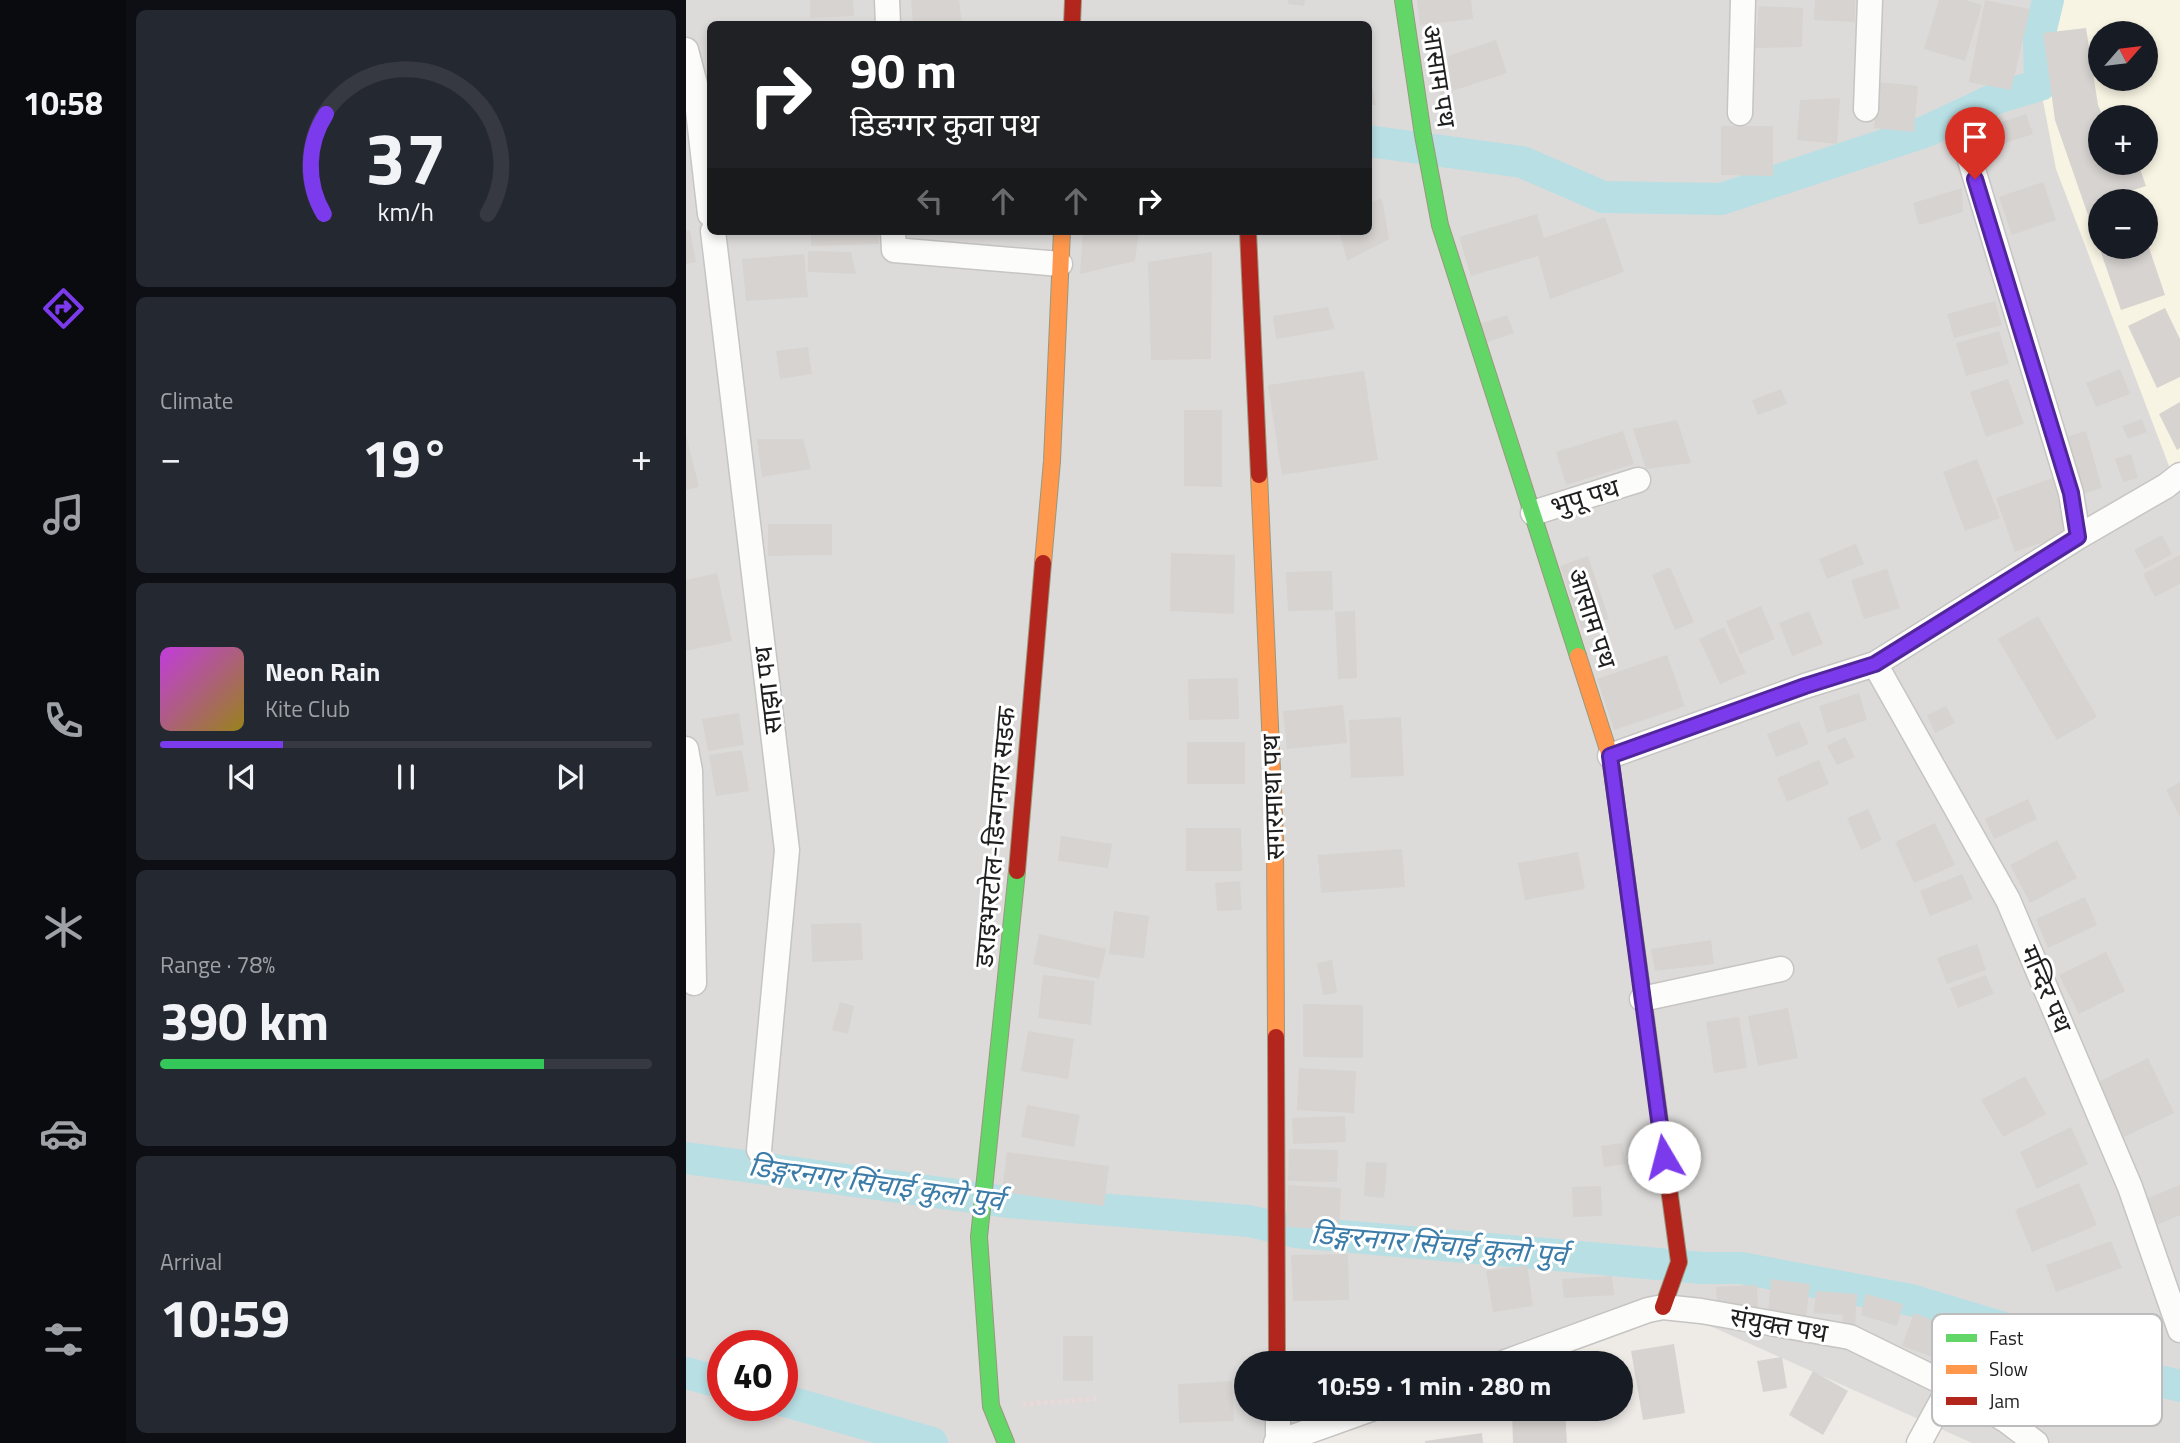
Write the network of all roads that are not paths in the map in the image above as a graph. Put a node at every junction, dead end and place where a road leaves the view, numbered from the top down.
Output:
1 (887, 0) edge
2 (1073, 0) edge
3 (1403, 0) edge
4 (1743, 0) edge
5 (1870, 0) edge
6 (888, 21) edge
7 (1072, 21) edge
8 (686, 50) edge
9 (1866, 109) dead end
10 (1740, 113) dead end
11 (1960, 127) dead end
12 (707, 189) edge
13 (713, 235) edge
14 (893, 235) edge
15 (1062, 235) edge
16 (1248, 235) edge
17 (1060, 264) junction
18 (2180, 475) edge
19 (1638, 480) dead end
20 (1533, 513) junction
21 (2078, 537) junction
22 (1875, 664) junction
23 (686, 749) edge
24 (1610, 756) junction
25 (1781, 969) dead end
26 (694, 983) dead end
27 (1642, 999) junction
28 (759, 1150) dead end
29 (1663, 1306) junction
30 (2180, 1331) edge
31 (1277, 1351) edge
32 (1536, 1351) edge
33 (1932, 1377) edge
34 (1932, 1419) edge
35 (1278, 1421) edge
36 (1337, 1421) edge
37 (2015, 1426) edge
38 (1277, 1442) edge
39 (1006, 1443) edge
40 (1919, 1443) edge
41 (2036, 1443) edge

1 - 6 street
2 - 7 street
3 - 20 street, आसाम पथ
4 - 10 street
5 - 9 street
8 - 12 street
11 - 21 street
13 - 28 street, साझा पथ
14 - 17 street
15 - 17 street, डराइभरटोल-डिन्गनगर सडक
16 - 31 street, सगरमाथा पथ
17 - 39 street, डराइभरटोल-डिन्गनगर सडक
18 - 21 street
19 - 20 street, भुपू पथ
20 - 24 street, आसाम पथ
21 - 22 street
22 - 24 street
22 - 30 street, मन्दिर पथ
23 - 26 street
24 - 27 street, आसाम पथ
25 - 27 street
27 - 29 street, आसाम पथ
29 - 32 street, संयुक्त पथ
29 - 33 street, संयुक्त पथ
34 - 40 street
35 - 38 street
36 - 38 street
37 - 41 street, संयुक्त पथ

